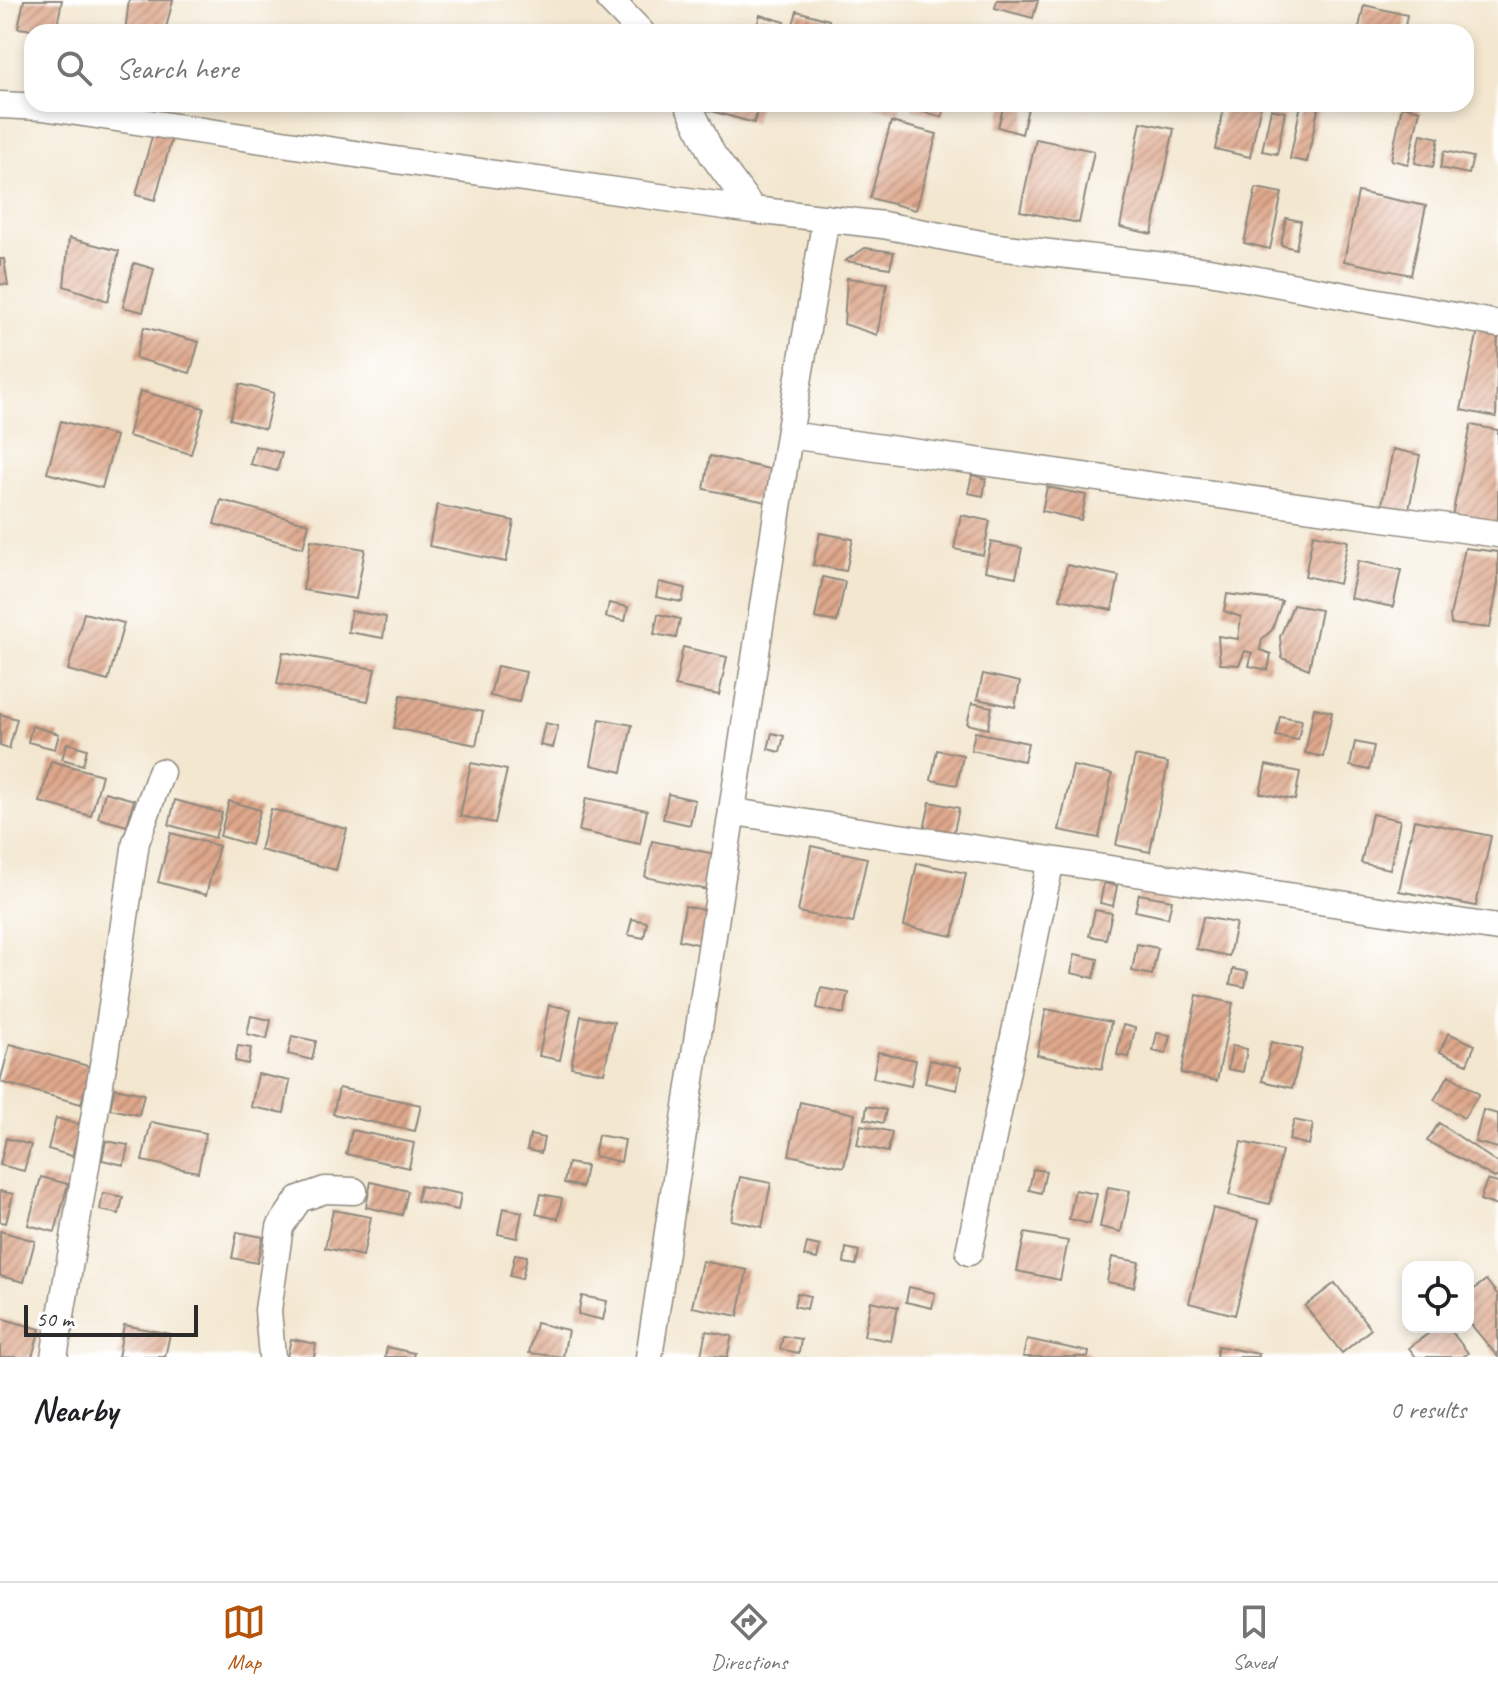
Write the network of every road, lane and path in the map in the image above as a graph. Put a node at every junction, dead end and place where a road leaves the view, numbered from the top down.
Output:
1 (610, 0) edge
2 (633, 24) edge
3 (0, 105) edge
4 (24, 106) edge
5 (76, 112) edge
6 (692, 112) edge
7 (753, 210) junction
8 (826, 218) junction
9 (1498, 324) edge
10 (789, 435) junction
11 (1498, 534) edge
12 (161, 772) dead end
13 (734, 812) junction
14 (1051, 860) junction
15 (1498, 928) edge
16 (354, 1191) dead end
17 (969, 1252) dead end
18 (54, 1357) edge
19 (272, 1357) edge
20 (649, 1357) edge

1 - 2 street
3 - 4 street
5 - 7 street
6 - 7 street
7 - 8 street
8 - 9 street
8 - 10 street
10 - 11 street
10 - 13 street
12 - 18 street
13 - 14 street
13 - 20 street
14 - 15 street
14 - 17 street
16 - 19 street

